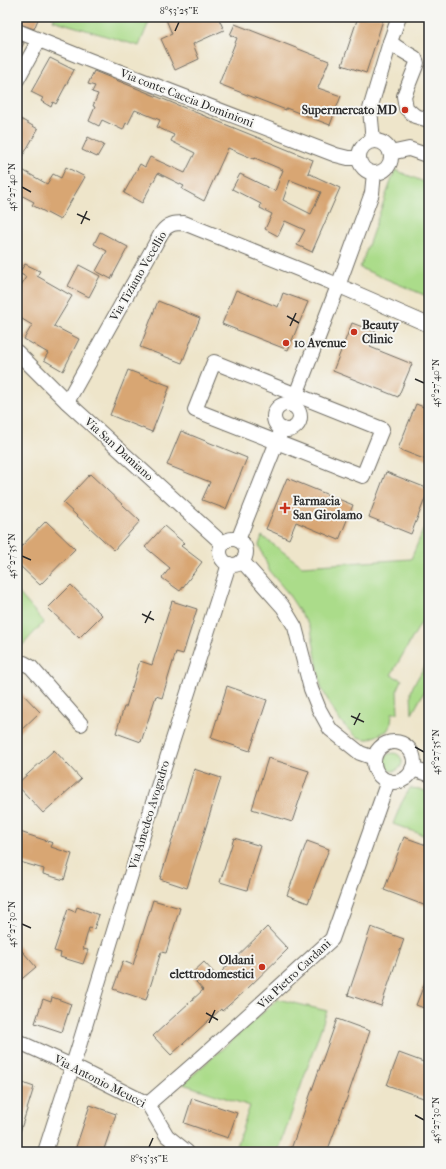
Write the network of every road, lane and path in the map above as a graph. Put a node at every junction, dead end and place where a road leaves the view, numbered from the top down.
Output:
1 (399, 17) edge
2 (17, 31) edge
3 (39, 40) junction
4 (390, 42) junction
5 (17, 80) edge
6 (429, 120) edge
7 (373, 141) junction
8 (390, 152) junction
9 (429, 156) edge
10 (359, 158) junction
11 (374, 173) junction
12 (338, 286) junction
13 (429, 325) edge
14 (17, 352) edge
15 (294, 399) junction
16 (67, 402) junction
17 (280, 435) junction
18 (238, 540) junction
19 (222, 544) junction
20 (236, 563) junction
21 (17, 666) edge
22 (81, 724) dead end
23 (374, 758) junction
24 (412, 769) junction
25 (429, 774) edge
26 (388, 781) junction
27 (17, 1041) edge
28 (72, 1066) junction
29 (148, 1104) junction
30 (45, 1152) edge
31 (188, 1152) edge

1 - 4 street
2 - 3 street, Via conte Caccia Dominioni
3 - 5 street
3 - 10 street, Via conte Caccia Dominioni
4 - 6 street
4 - 7 street
7 - 8 street
7 - 10 street
8 - 9 street
8 - 11 street
10 - 11 street
11 - 12 street
12 - 13 street, Via Tiziano Vecellio
12 - 15 street
12 - 16 street, Via Tiziano Vecellio
14 - 16 street, Via San Damiano
15 - 17 street
15 - 17 street
15 - 17 street
16 - 19 street, Via San Damiano
17 - 18 street
18 - 19 street
18 - 20 street
19 - 20 street
20 - 23 street
20 - 28 street, Via Amedeo Avogadro
21 - 22 street
23 - 24 street
23 - 26 street
24 - 25 street
24 - 26 street
26 - 29 street, Via Pietro Cardani
27 - 28 street, Via Antonio Meucci
28 - 29 street, Via Antonio Meucci
28 - 30 street, Via Amedeo Avogadro
29 - 31 street, Via Antonio Meucci

